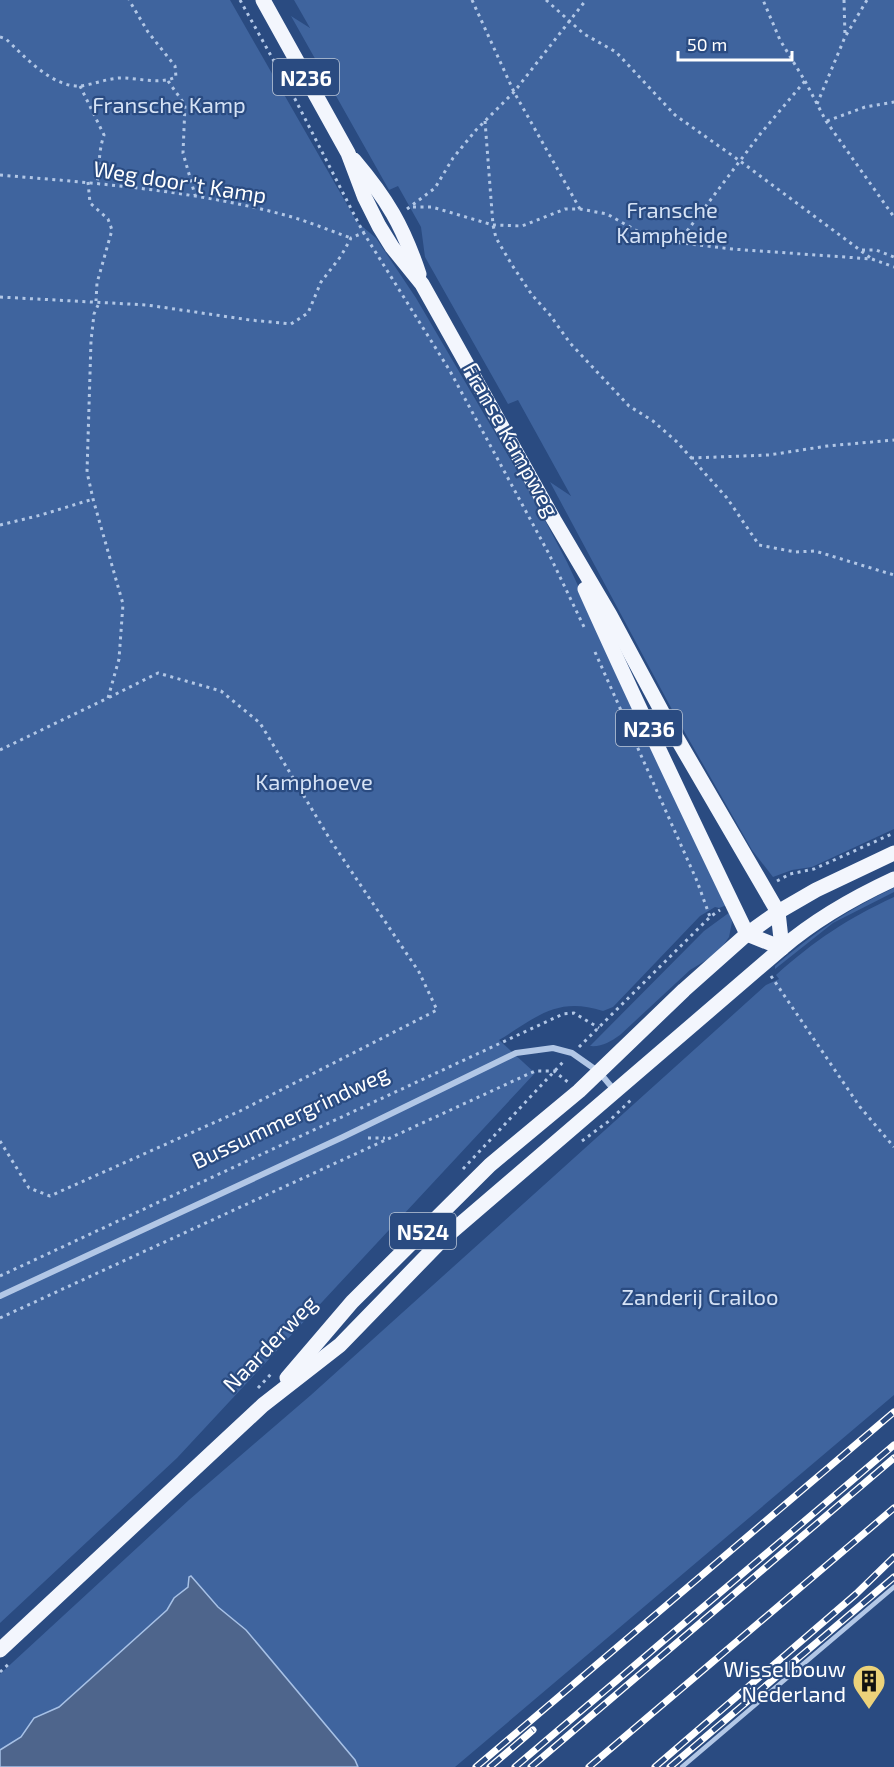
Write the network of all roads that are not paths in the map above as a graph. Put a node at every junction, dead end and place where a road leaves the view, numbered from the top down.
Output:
1 (263, 0) edge
2 (554, 520) junction
3 (894, 853) edge
4 (894, 879) edge
5 (778, 912) junction
6 (747, 934) junction
7 (782, 948) junction
8 (599, 1072) junction
9 (615, 1092) junction
10 (0, 1296) edge
11 (263, 1405) junction
12 (894, 1587) edge
13 (0, 1650) edge
14 (682, 1767) edge

1 - 2 main road, Franse Kampweg / N236
2 - 5 main road, Franse Kampweg / N236
2 - 6 main road, Franse Kampweg / N236
3 - 5 main road
4 - 7 main road
5 - 6 main road
5 - 7 main road, Franse Kampweg / N236
6 - 7 main road
6 - 8 main road, N524
7 - 9 main road, N524
8 - 9 street, Bussummergrindweg
8 - 10 street, Bussummergrindweg
8 - 11 main road, Naarderweg / N524
9 - 11 main road, Naarderweg / N524
11 - 13 main road, Naarderweg / N524
12 - 14 lane

